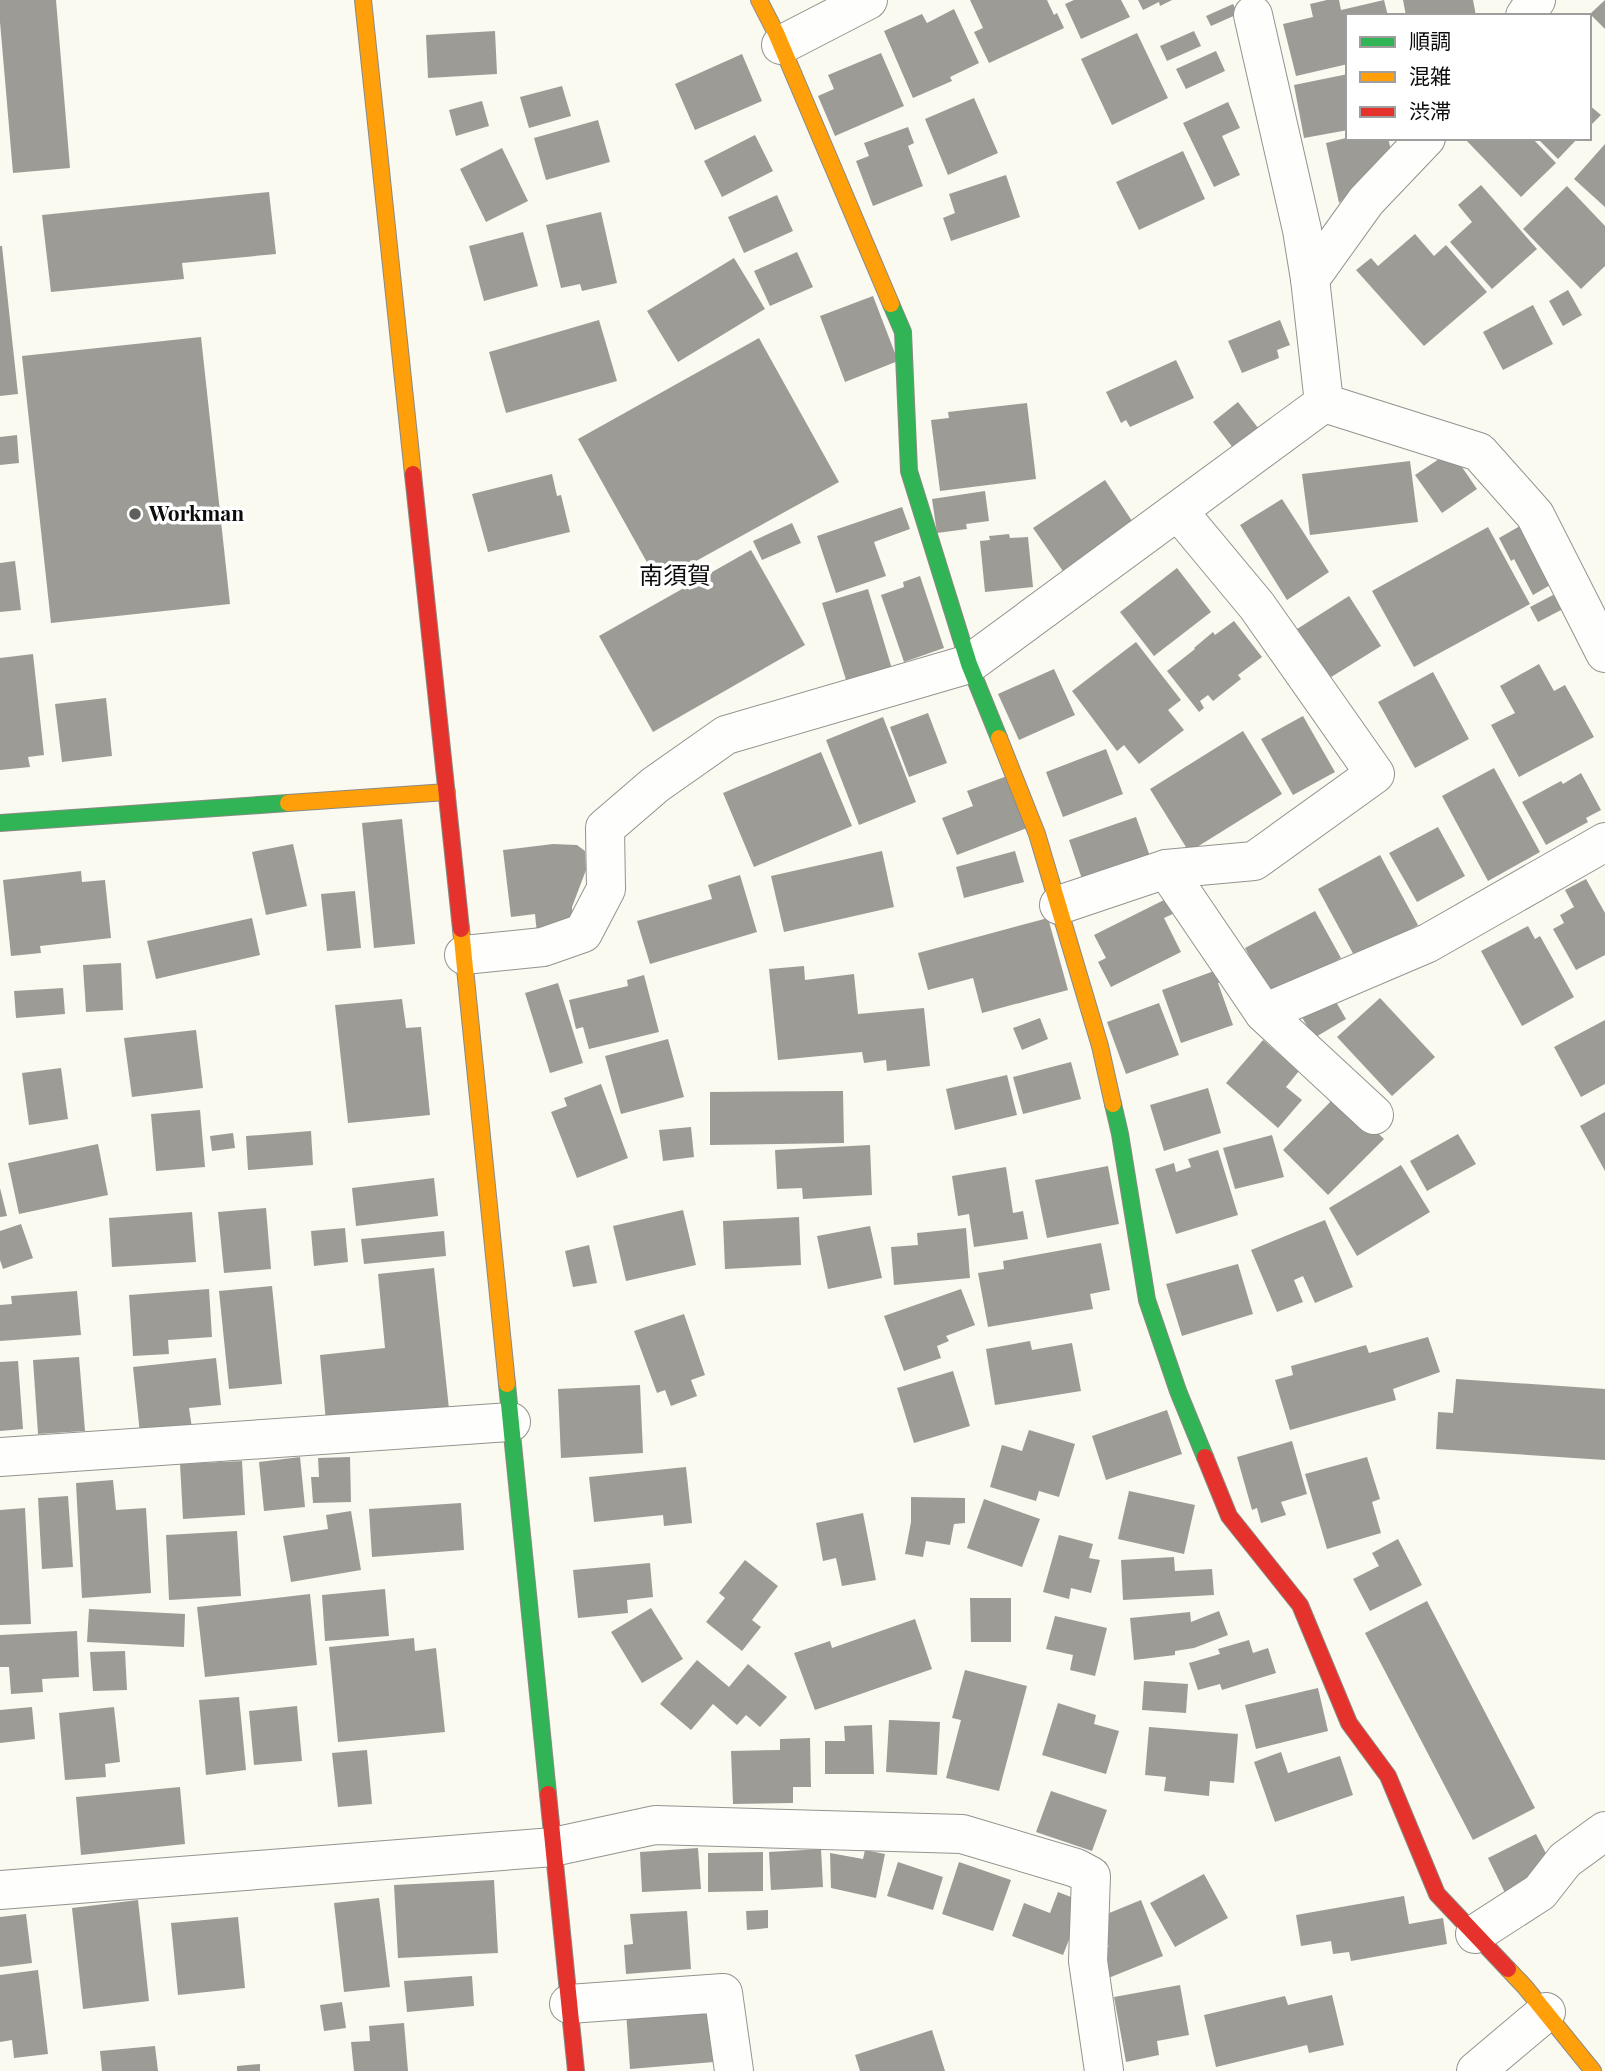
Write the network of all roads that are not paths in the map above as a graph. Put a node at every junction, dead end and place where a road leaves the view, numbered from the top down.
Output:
1 (363, 0) edge
2 (759, 0) edge
3 (868, 0) edge
4 (1253, 15) dead end
5 (781, 45) junction
6 (1424, 140) edge
7 (1310, 279) junction
8 (1324, 403) junction
9 (1178, 511) junction
10 (1605, 653) edge
11 (970, 664) junction
12 (447, 792) junction
13 (0, 823) edge
14 (1605, 842) edge
15 (1166, 869) junction
16 (1059, 905) junction
17 (464, 955) junction
18 (1264, 1013) junction
19 (1374, 1115) dead end
20 (511, 1422) junction
21 (0, 1457) edge
22 (1605, 1831) edge
23 (553, 1847) junction
24 (0, 1890) edge
25 (1475, 1934) junction
26 (569, 2004) junction
27 (1546, 2012) junction
28 (576, 2071) edge
29 (734, 2071) edge
30 (1104, 2071) edge
31 (1476, 2071) edge
32 (1593, 2071) edge

1 - 12 street
2 - 5 street
3 - 5 street
4 - 7 street
5 - 11 street
6 - 7 street
7 - 8 street
8 - 9 street
8 - 10 street
9 - 11 street
9 - 15 street
11 - 16 street
11 - 17 street
12 - 13 street
12 - 17 street
14 - 18 street
15 - 16 street
15 - 18 street
16 - 25 street
17 - 20 street
18 - 19 street
20 - 21 street
20 - 23 street
22 - 25 street
23 - 24 street
23 - 26 street
23 - 30 street
25 - 27 street
26 - 28 street
26 - 29 street
27 - 31 street
27 - 32 street

